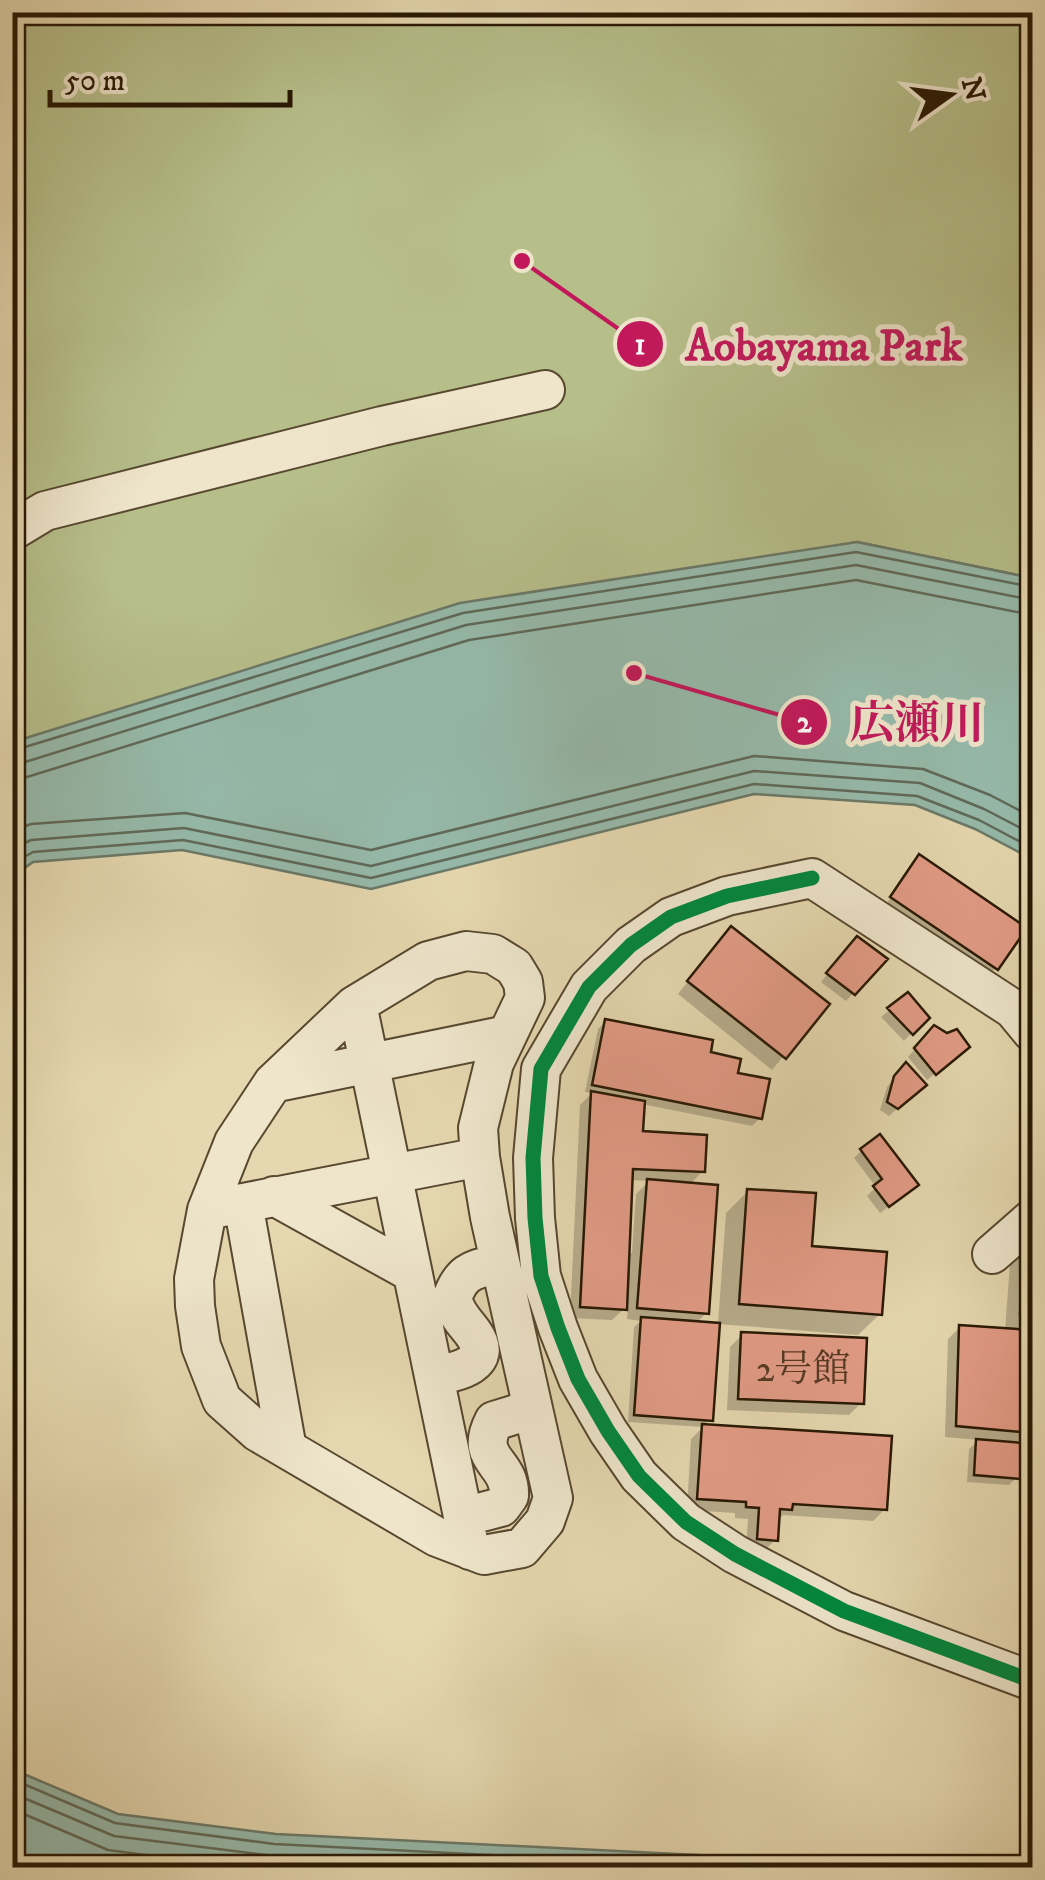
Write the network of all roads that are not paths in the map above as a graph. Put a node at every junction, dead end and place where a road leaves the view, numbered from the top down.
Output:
1 (546, 390) dead end
2 (12, 531) edge
3 (357, 1004) junction
4 (1032, 1032) edge
5 (508, 1034) junction
6 (369, 1063) junction
7 (273, 1082) junction
8 (480, 1156) junction
9 (392, 1173) junction
10 (241, 1203) junction
11 (1032, 1219) edge
12 (992, 1254) dead end
13 (500, 1263) junction
14 (411, 1272) junction
15 (434, 1376) junction
16 (533, 1409) junction
17 (287, 1449) junction
18 (467, 1533) junction
19 (1032, 1681) edge

1 - 2 street
3 - 5 street
3 - 6 street
3 - 7 street
4 - 19 street
5 - 6 street
5 - 8 street
6 - 7 street
6 - 9 street
7 - 10 street
8 - 9 street
8 - 13 street
9 - 10 street
9 - 14 street
10 - 14 street
10 - 17 street
10 - 17 street
11 - 12 street
13 - 15 street
13 - 16 street
14 - 15 street
15 - 18 street
16 - 18 street
16 - 18 street
17 - 18 street

